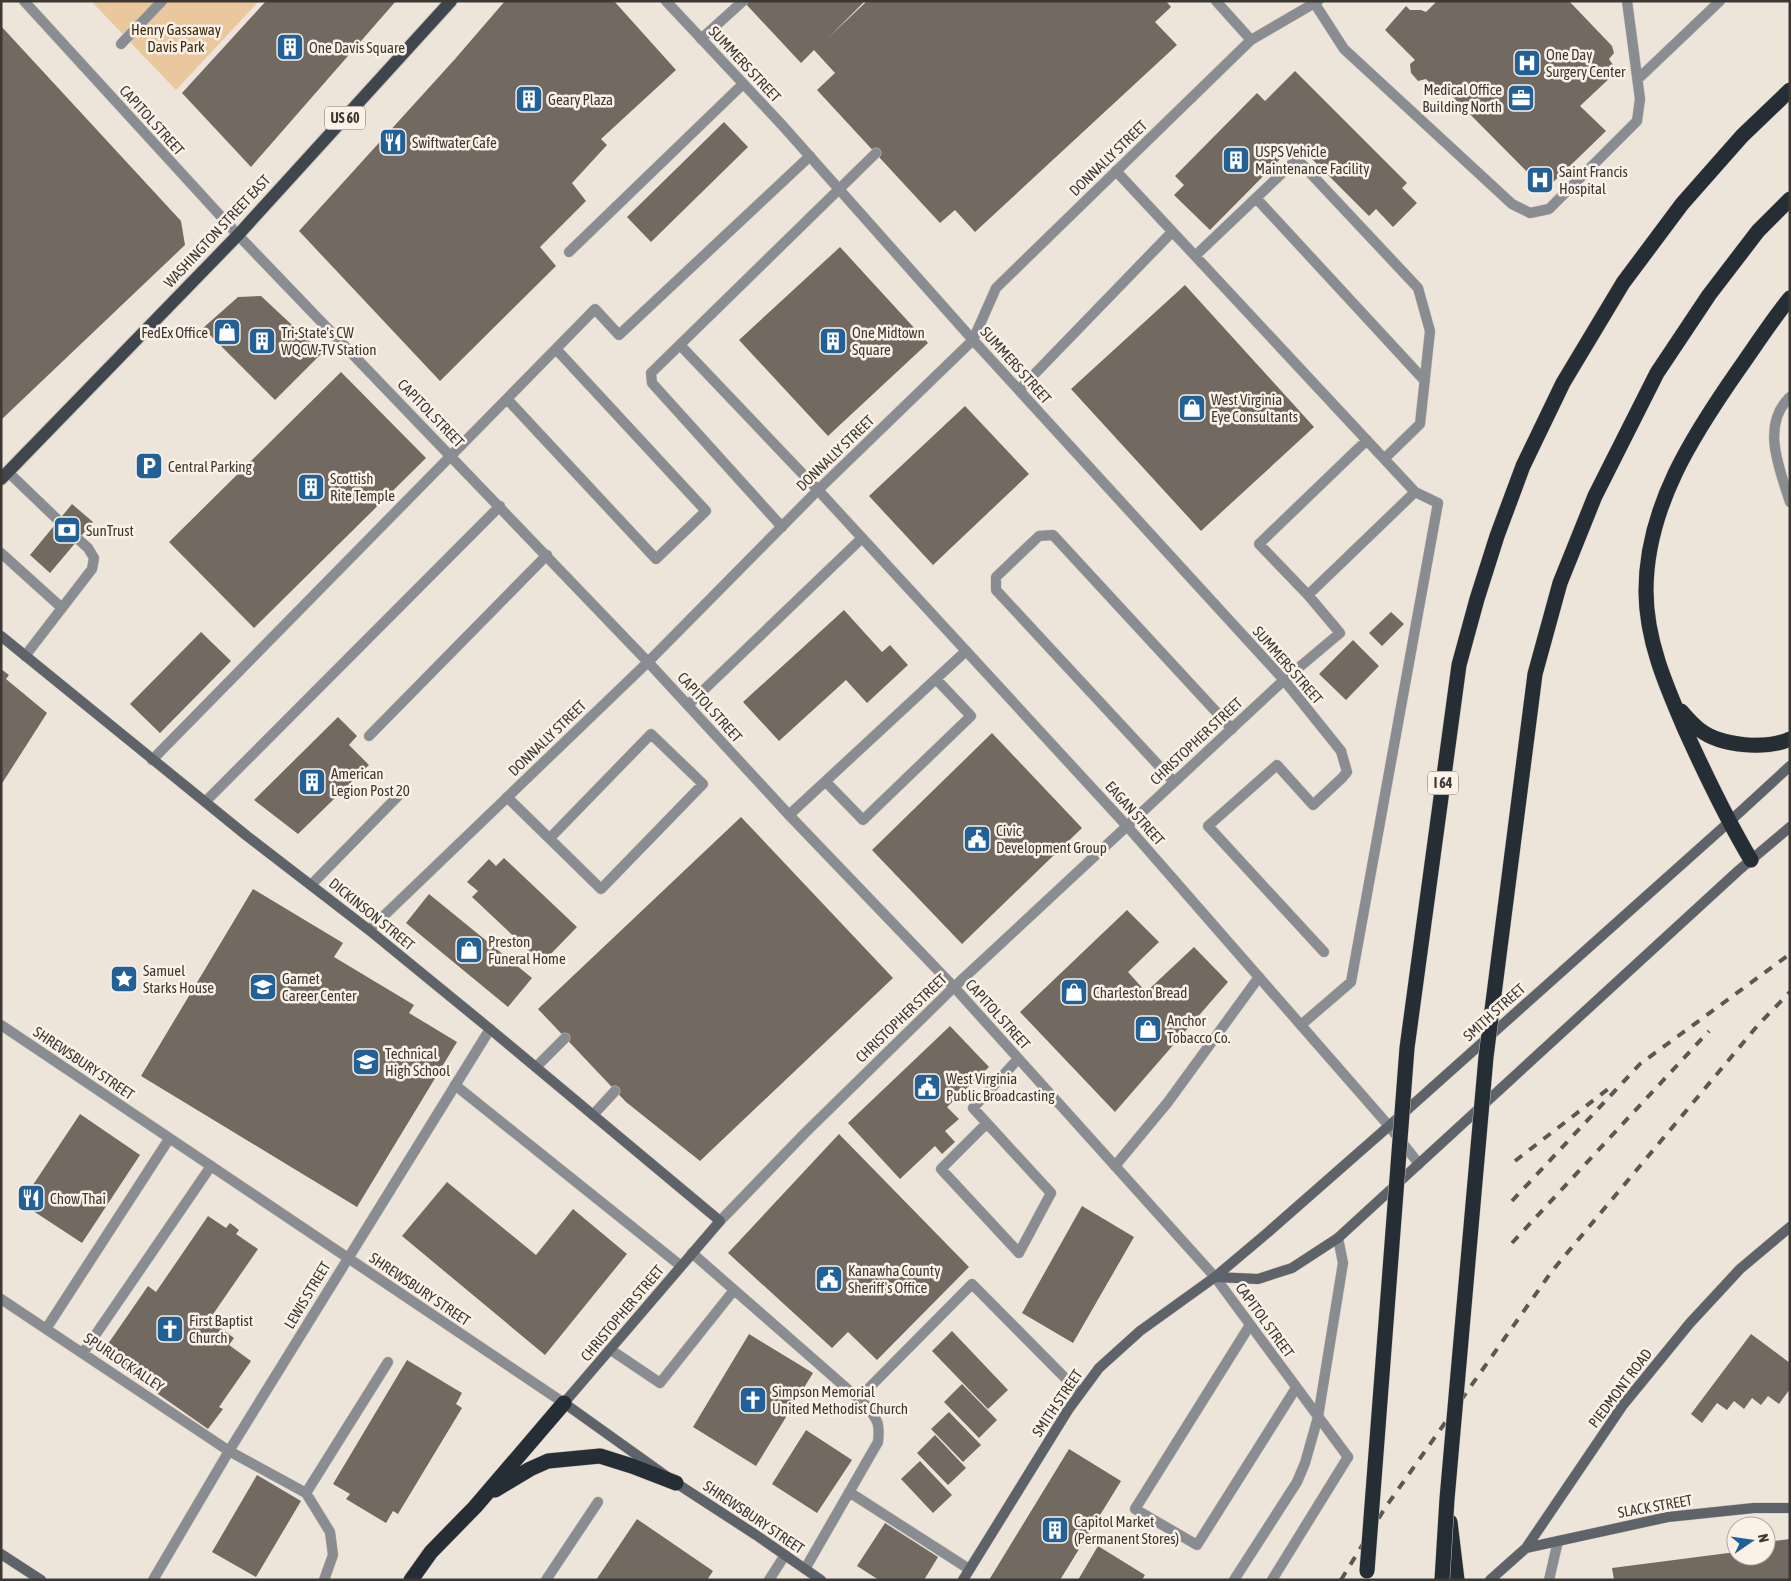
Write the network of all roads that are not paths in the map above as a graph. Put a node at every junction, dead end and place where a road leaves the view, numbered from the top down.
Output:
1 (24, 1) edge
2 (162, 1) edge
3 (452, 1) edge
4 (666, 1) edge
5 (1216, 1) edge
6 (1628, 1) edge
7 (1720, 1) edge
8 (743, 2) edge
9 (1316, 2) edge
10 (701, 38) junction
11 (1251, 40) junction
12 (121, 44) dead end
13 (1638, 78) junction
14 (743, 84) junction
15 (1790, 90) edge
16 (876, 153) dead end
17 (810, 156) junction
18 (1116, 171) junction
19 (838, 188) junction
20 (1256, 198) junction
21 (1790, 200) edge
22 (1172, 232) junction
23 (238, 235) junction
24 (569, 252) dead end
25 (1195, 256) junction
26 (1790, 298) edge
27 (973, 340) junction
28 (680, 345) junction
29 (556, 349) junction
30 (1425, 381) junction
31 (1019, 390) junction
32 (1790, 397) edge
33 (507, 399) junction
34 (1366, 440) junction
35 (452, 456) junction
36 (1384, 458) junction
37 (5, 475) edge
38 (818, 490) junction
39 (1415, 492) junction
40 (1790, 502) edge
41 (500, 506) junction
42 (58, 520) dead end
43 (782, 527) junction
44 (862, 538) junction
45 (78, 539) dead end
46 (1, 553) edge
47 (547, 555) junction
48 (1308, 595) junction
49 (62, 608) junction
50 (1, 636) edge
51 (966, 651) junction
52 (25, 656) junction
53 (648, 662) junction
54 (936, 679) junction
55 (1284, 680) junction
56 (1674, 704) junction
57 (688, 705) junction
58 (1232, 729) junction
59 (369, 736) dead end
60 (1790, 739) edge
61 (152, 760) junction
62 (1790, 766) edge
63 (826, 782) junction
64 (1174, 782) junction
65 (400, 794) dead end
66 (507, 797) junction
67 (205, 802) junction
68 (789, 815) junction
69 (1728, 823) junction
70 (1127, 826) junction
71 (1790, 827) edge
72 (550, 838) junction
73 (1752, 860) junction
74 (311, 885) junction
75 (369, 930) junction
76 (1324, 952) dead end
77 (1259, 977) junction
78 (954, 987) junction
79 (1, 1025) edge
80 (1301, 1025) junction
81 (490, 1028) junction
82 (565, 1038) dead end
83 (1018, 1059) junction
84 (536, 1067) junction
85 (455, 1085) junction
86 (615, 1092) dead end
87 (593, 1115) junction
88 (987, 1123) junction
89 (1389, 1126) junction
90 (170, 1139) junction
91 (1419, 1164) junction
92 (211, 1166) junction
93 (1115, 1166) junction
94 (720, 1221) junction
95 (1790, 1227) edge
96 (1338, 1238) junction
97 (692, 1253) junction
98 (347, 1258) junction
99 (681, 1266) junction
100 (1215, 1277) junction
101 (734, 1290) junction
102 (1, 1299) edge
103 (1250, 1325) junction
104 (46, 1329) junction
105 (610, 1350) junction
106 (83, 1353) junction
107 (388, 1362) dead end
108 (1296, 1388) junction
109 (1080, 1393) junction
110 (858, 1399) junction
111 (564, 1403) junction
112 (1318, 1417) junction
113 (229, 1451) junction
114 (676, 1483) junction
115 (849, 1492) junction
116 (306, 1493) junction
117 (1447, 1499) junction
118 (598, 1502) dead end
119 (474, 1507) junction
120 (1790, 1508) edge
121 (1558, 1541) junction
122 (1526, 1548) junction
123 (1, 1554) edge
124 (785, 1555) junction
125 (805, 1569) junction
126 (969, 1569) junction
127 (1366, 1577) edge
128 (41, 1580) edge
129 (153, 1580) edge
130 (324, 1580) edge
131 (411, 1580) edge
132 (546, 1580) edge
133 (769, 1580) edge
134 (821, 1580) edge
135 (962, 1580) edge
136 (1234, 1580) edge
137 (1272, 1580) edge
138 (1442, 1580) edge
139 (1457, 1580) edge
140 (1490, 1580) edge
141 (1549, 1580) edge

1 - 23 street, CAPITOL STREET
2 - 12 street
3 - 23 main road, WASHINGTON STREET EAST / US 60
4 - 10 street, SUMMERS STREET
5 - 11 street
6 - 13 street
7 - 13 street
8 - 10 street
9 - 11 street, DONNALLY STREET
9 - 13 street
10 - 14 street, SUMMERS STREET
11 - 18 street, DONNALLY STREET
14 - 17 street, SUMMERS STREET
14 - 24 street
15 - 127 highway, I 64, bridge
16 - 19 street
17 - 19 street, SUMMERS STREET
17 - 29 street
18 - 22 street
18 - 27 street, DONNALLY STREET
19 - 27 street, SUMMERS STREET
19 - 28 street
20 - 25 street
20 - 30 street
20 - 30 street
21 - 117 highway, bridge
22 - 25 street
22 - 31 street
23 - 35 street, CAPITOL STREET
23 - 37 main road, WASHINGTON STREET EAST / US 60
25 - 34 street
26 - 56 highway
27 - 31 street, SUMMERS STREET
27 - 38 street, DONNALLY STREET
28 - 38 street, EAGAN STREET
28 - 43 street
29 - 33 street
29 - 33 street
30 - 36 street
31 - 55 street, SUMMERS STREET
32 - 40 street
33 - 35 street
34 - 36 street
34 - 48 street
35 - 41 street, CAPITOL STREET
35 - 61 street
36 - 39 street
37 - 42 street
38 - 43 street, DONNALLY STREET
38 - 44 street, EAGAN STREET
39 - 48 street
39 - 80 street
41 - 47 street, CAPITOL STREET
41 - 67 street
43 - 53 street, DONNALLY STREET
44 - 51 street, EAGAN STREET
44 - 57 street
45 - 49 street
46 - 49 street
47 - 53 street, CAPITOL STREET
47 - 59 street
48 - 55 street, CHRISTOPHER STREET
49 - 52 street
50 - 52 street, DICKINSON STREET
51 - 54 street
51 - 70 street, EAGAN STREET
52 - 61 street, DICKINSON STREET
53 - 57 street, CAPITOL STREET
53 - 66 street, DONNALLY STREET
54 - 63 street
54 - 63 street
55 - 58 street, CHRISTOPHER STREET
55 - 76 street, SUMMERS STREET
56 - 60 highway
56 - 69 highway
57 - 68 street, CAPITOL STREET
58 - 64 street, CHRISTOPHER STREET
58 - 64 street
61 - 67 street, DICKINSON STREET
62 - 69 street, SMITH STREET
63 - 68 street
64 - 70 street, CHRISTOPHER STREET
65 - 74 street
66 - 72 street
66 - 75 street, DONNALLY STREET
67 - 74 street, DICKINSON STREET
68 - 78 street, CAPITOL STREET
69 - 73 highway
69 - 89 street, SMITH STREET
70 - 77 street, EAGAN STREET
70 - 78 street, CHRISTOPHER STREET
71 - 73 street
72 - 72 street
73 - 91 street
74 - 75 street, DICKINSON STREET
75 - 81 street, DICKINSON STREET
77 - 80 street, EAGAN STREET
77 - 93 street
78 - 83 street, CAPITOL STREET
78 - 94 street, CHRISTOPHER STREET
79 - 90 street, SHREWSBURY STREET
80 - 89 street, EAGAN STREET
81 - 84 street, DICKINSON STREET
81 - 85 street, LEWIS STREET
82 - 84 street
83 - 88 street
83 - 93 street, CAPITOL STREET
84 - 87 street, DICKINSON STREET
85 - 98 street, LEWIS STREET
85 - 99 street
86 - 87 street
87 - 94 street, DICKINSON STREET
88 - 88 street
89 - 91 street, EAGAN STREET
89 - 100 street, SMITH STREET
90 - 92 street, SHREWSBURY STREET
90 - 104 street
91 - 96 street
92 - 98 street, SHREWSBURY STREET
92 - 106 street
93 - 100 street, CAPITOL STREET
94 - 97 street, CHRISTOPHER STREET
95 - 122 street, PIEDMONT ROAD
96 - 100 street
96 - 112 street
97 - 99 street, CHRISTOPHER STREET
97 - 101 street
98 - 111 street, SHREWSBURY STREET
98 - 113 street, LEWIS STREET
99 - 105 street, CHRISTOPHER STREET
100 - 103 street, CAPITOL STREET
100 - 109 street, SMITH STREET
101 - 105 street
101 - 110 street
102 - 104 street, SPURLOCK ALLEY
103 - 108 street, CAPITOL STREET
103 - 108 street
104 - 106 street, SPURLOCK ALLEY
105 - 111 street, CHRISTOPHER STREET
106 - 113 street, SPURLOCK ALLEY
107 - 116 street
108 - 112 street, CAPITOL STREET
109 - 110 street
109 - 126 street, SMITH STREET
110 - 115 street
111 - 114 street, SHREWSBURY STREET
111 - 119 highway
112 - 136 street
112 - 137 street, CAPITOL STREET
113 - 116 street, SPURLOCK ALLEY
113 - 129 street, LEWIS STREET
114 - 119 highway
114 - 124 street, SHREWSBURY STREET
115 - 125 street
115 - 126 street
116 - 130 street
117 - 138 highway, bridge
117 - 139 highway, bridge
118 - 132 street
119 - 131 highway
120 - 121 street, SLACK STREET
121 - 122 street, SLACK STREET
121 - 141 street
122 - 140 street, PIEDMONT ROAD
123 - 128 street
124 - 125 street, SHREWSBURY STREET
124 - 133 street
125 - 134 street, SHREWSBURY STREET
126 - 135 street, SMITH STREET

